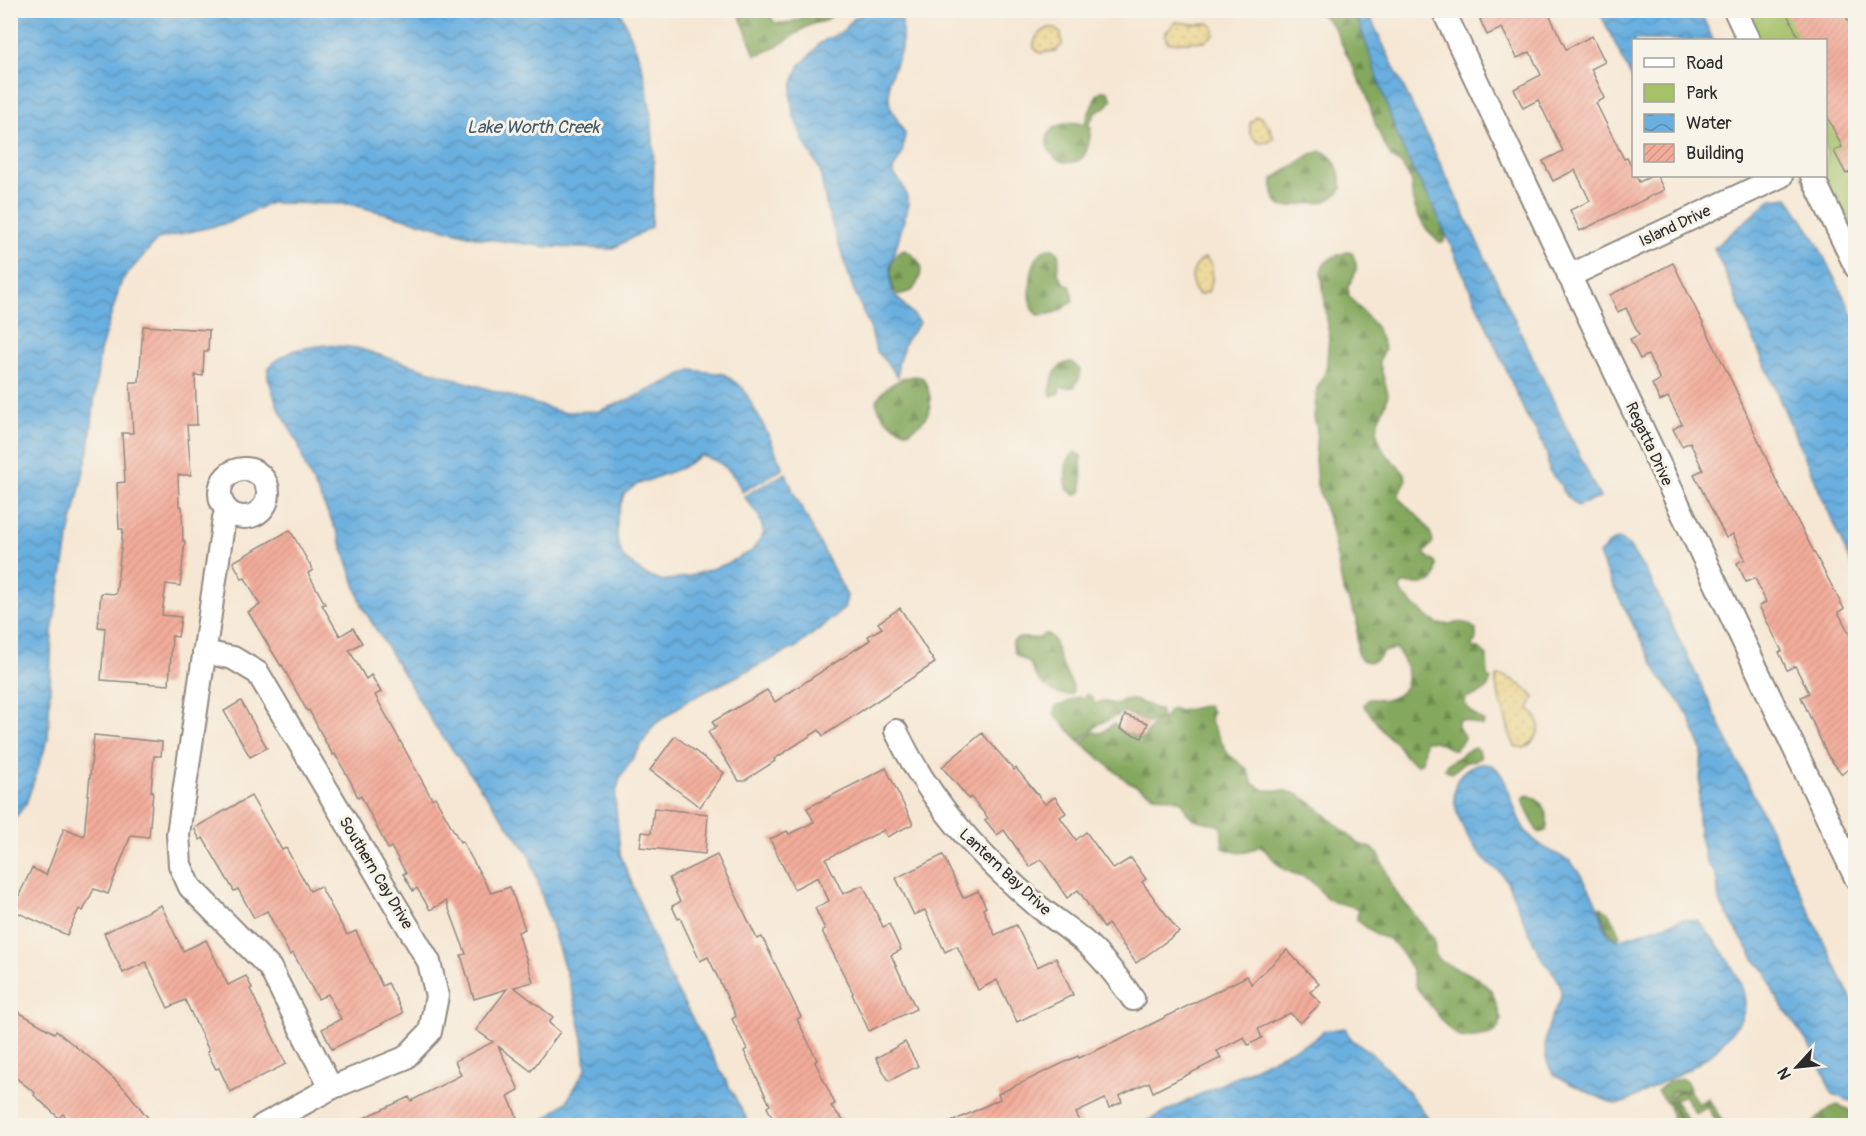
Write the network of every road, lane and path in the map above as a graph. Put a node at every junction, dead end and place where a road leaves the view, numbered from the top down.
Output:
1 (1443, 10) edge
2 (1735, 10) edge
3 (1749, 39) edge
4 (1779, 177) edge
5 (1812, 177) edge
6 (1856, 267) edge
7 (1569, 276) junction
8 (228, 512) dead end
9 (204, 652) junction
10 (896, 731) dead end
11 (1856, 878) edge
12 (1133, 999) dead end
13 (332, 1088) junction
14 (262, 1125) edge

1 - 7 street, Regatta Drive
2 - 3 street
4 - 7 street, Island Drive
5 - 6 street
7 - 11 street, Regatta Drive
8 - 9 street
9 - 13 street
9 - 13 street, Southern Cay Drive
10 - 12 street, Lantern Bay Drive
13 - 14 street, Southern Cay Drive

